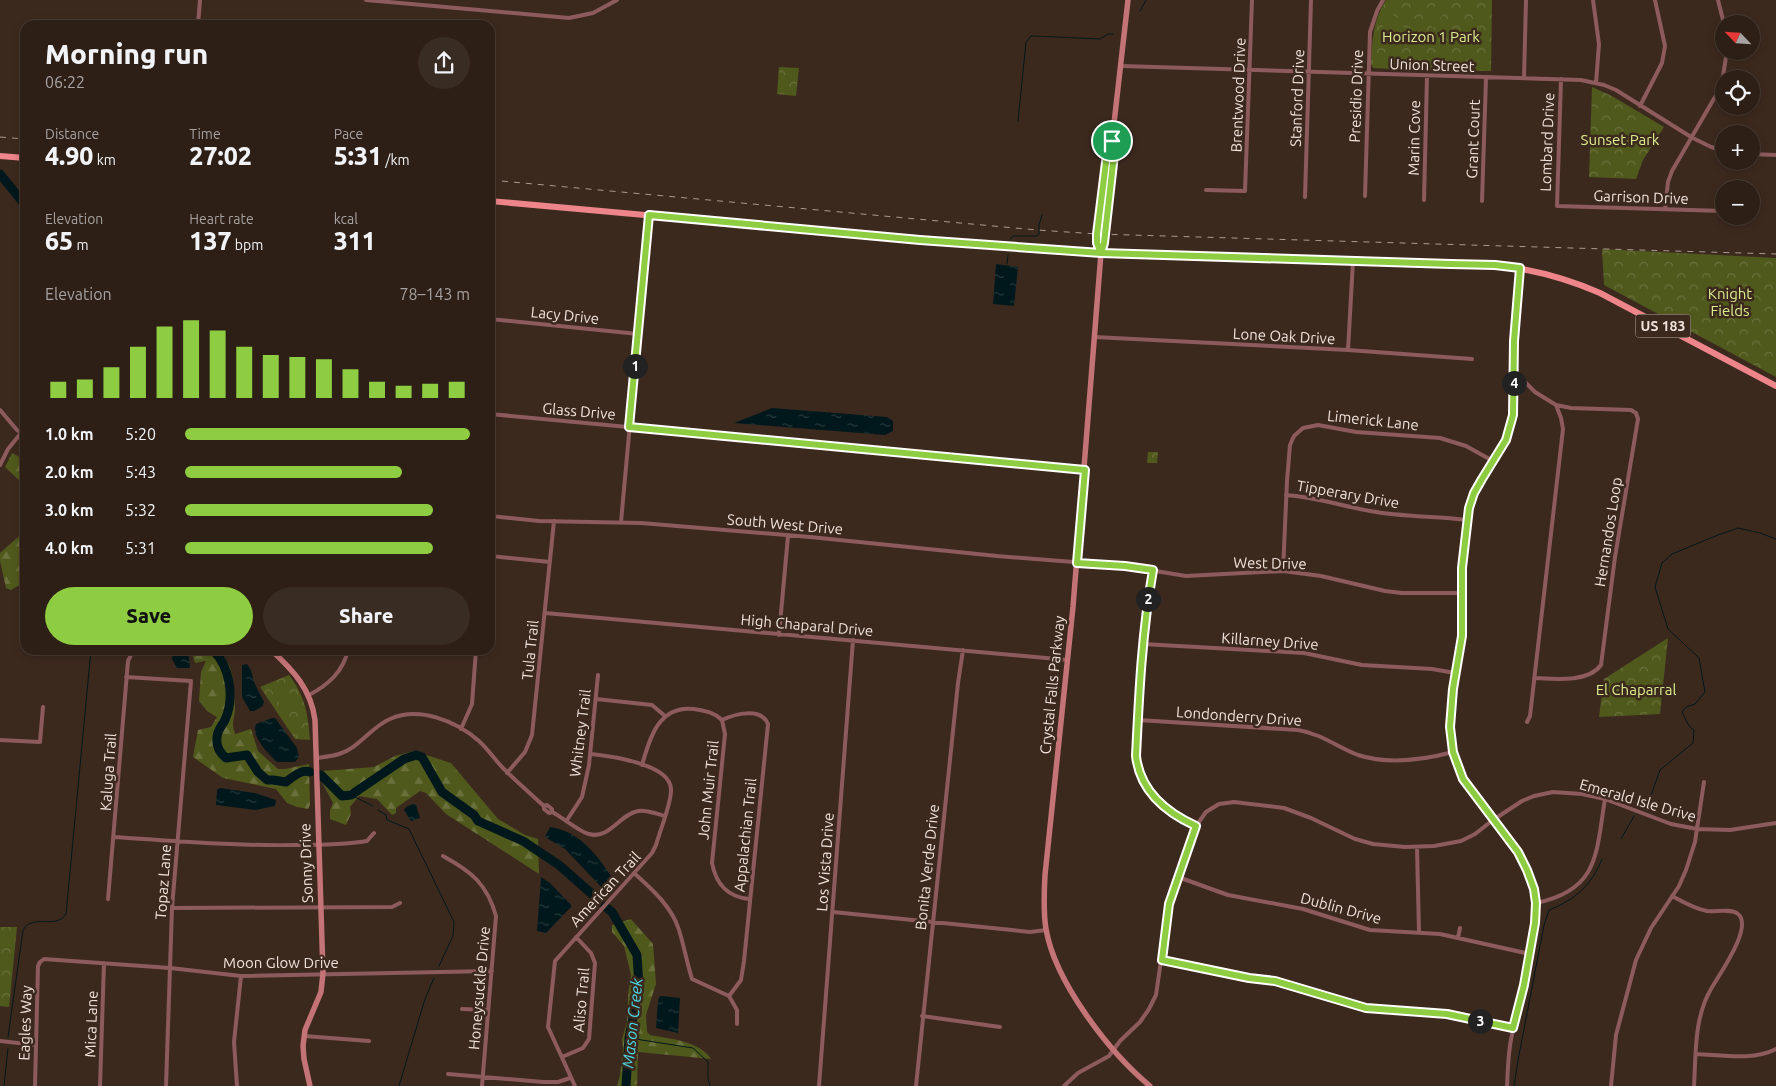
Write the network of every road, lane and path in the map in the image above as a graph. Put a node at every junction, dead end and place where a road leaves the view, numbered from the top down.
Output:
1 (200, 0) edge
2 (366, 0) edge
3 (617, 0) edge
4 (1128, 0) edge
5 (1252, 0) edge
6 (1311, 0) edge
7 (1383, 0) edge
8 (1526, 0) edge
9 (1593, 0) edge
10 (1655, 0) edge
11 (1718, 0) edge
12 (1722, 15) edge
13 (198, 20) edge
14 (1726, 60) edge
15 (1121, 66) junction
16 (1250, 70) junction
17 (1308, 72) junction
18 (1368, 74) junction
19 (1427, 76) junction
20 (1486, 78) junction
21 (1524, 78) junction
22 (1561, 80) junction
23 (1596, 82) junction
24 (1640, 106) junction
25 (1691, 137) junction
26 (1715, 148) edge
27 (1760, 154) edge
28 (1776, 155) edge
29 (0, 156) edge
30 (20, 158) edge
31 (1206, 190) dead end
32 (1365, 196) dead end
33 (1305, 197) dead end
34 (495, 200) edge
35 (1424, 200) dead end
36 (1482, 201) dead end
37 (1557, 206) joint
38 (1665, 209) junction
39 (1715, 211) edge
40 (649, 215) junction
41 (1101, 253) junction
42 (1353, 261) junction
43 (1520, 268) junction
44 (495, 320) edge
45 (638, 334) junction
46 (1094, 337) junction
47 (1348, 350) junction
48 (1472, 359) dead end
49 (1514, 371) junction
50 (1776, 386) edge
51 (1556, 405) junction
52 (0, 410) edge
53 (495, 414) edge
54 (629, 427) junction
55 (20, 432) edge
56 (20, 438) edge
57 (1493, 461) junction
58 (0, 465) edge
59 (1085, 470) junction
60 (1286, 495) junction
61 (495, 516) edge
62 (1467, 520) junction
63 (554, 521) junction
64 (621, 522) junction
65 (788, 536) junction
66 (495, 556) edge
67 (550, 562) junction
68 (1077, 563) junction
69 (1153, 570) junction
70 (1283, 571) junction
71 (1462, 593) junction
72 (545, 612) junction
73 (779, 635) junction
74 (853, 640) junction
75 (1143, 644) junction
76 (963, 650) junction
77 (131, 655) edge
78 (276, 655) edge
79 (347, 655) edge
80 (476, 655) edge
81 (1068, 660) junction
82 (1455, 673) junction
83 (598, 675) dead end
84 (126, 677) junction
85 (1534, 678) junction
86 (309, 695) junction
87 (596, 699) junction
88 (43, 707) dead end
89 (665, 716) junction
90 (722, 720) junction
91 (1138, 720) junction
92 (1527, 722) dead end
93 (461, 729) junction
94 (0, 740) edge
95 (1453, 752) junction
96 (591, 754) junction
97 (317, 758) junction
98 (642, 765) junction
99 (507, 772) junction
100 (1704, 782) dead end
101 (1605, 799) junction
102 (665, 816) junction
103 (567, 820) junction
104 (1493, 820) junction
105 (1776, 823) edge
106 (1196, 826) junction
107 (1697, 829) junction
108 (374, 832) dead end
109 (114, 837) junction
110 (177, 842) junction
111 (318, 845) junction
112 (1418, 848) junction
113 (443, 856) dead end
114 (634, 873) junction
115 (1178, 877) junction
116 (1672, 896) junction
117 (749, 898) junction
118 (108, 899) dead end
119 (400, 903) dead end
120 (1536, 903) junction
121 (172, 908) junction
122 (320, 908) junction
123 (833, 912) junction
124 (933, 921) junction
125 (1460, 928) dead end
126 (1046, 930) junction
127 (1419, 932) junction
128 (576, 936) junction
129 (1458, 938) junction
130 (1530, 954) junction
131 (1162, 960) junction
132 (41, 961) joint
133 (104, 963) junction
134 (170, 968) junction
135 (492, 971) junction
136 (323, 973) junction
137 (241, 976) junction
138 (729, 996) junction
139 (462, 1009) dead end
140 (488, 1010) junction
141 (922, 1016) junction
142 (737, 1024) dead end
143 (1000, 1027) dead end
144 (1513, 1028) junction
145 (304, 1036) junction
146 (0, 1041) edge
147 (369, 1041) dead end
148 (36, 1045) junction
149 (1776, 1049) edge
150 (1113, 1051) junction
151 (1696, 1054) junction
152 (562, 1057) junction
153 (448, 1074) dead end
154 (483, 1077) junction
155 (570, 1078) junction
156 (543, 1084) edge
157 (35, 1086) edge
158 (100, 1086) edge
159 (166, 1086) edge
160 (237, 1086) edge
161 (310, 1086) edge
162 (482, 1086) edge
163 (575, 1086) edge
164 (819, 1086) edge
165 (916, 1086) edge
166 (1064, 1086) edge
167 (1150, 1086) edge
168 (1507, 1086) edge
169 (1611, 1086) edge
170 (1694, 1086) edge

1 - 13 street
2 - 3 street
4 - 15 main road, Crystal Falls Parkway
5 - 16 street, Brentwood Drive
6 - 17 street, Stanford Drive
7 - 18 street, Presidio Drive
8 - 21 street
9 - 23 street
10 - 24 street
11 - 12 street
14 - 25 street
15 - 16 street, Union Street
15 - 41 main road, Crystal Falls Parkway
16 - 17 street, Union Street
16 - 31 street, Brentwood Drive
17 - 18 street, Union Street
17 - 33 street, Stanford Drive
18 - 19 street, Union Street
18 - 32 street, Presidio Drive
19 - 20 street, Union Street
19 - 35 street, Marin Cove
20 - 21 street, Union Street
20 - 36 street, Grant Court
21 - 22 street, Union Street
22 - 23 street, Union Street
22 - 37 street, Lombard Drive
23 - 24 street, Union Street
24 - 25 street, Union Street
25 - 26 street, Union Street
25 - 38 street
27 - 28 street
29 - 30 main road
34 - 40 main road, US 183
37 - 38 street, Garrison Drive
38 - 39 street, Garrison Drive
40 - 41 main road, US 183
40 - 45 street
41 - 42 main road, US 183
41 - 46 main road, Crystal Falls Parkway
42 - 43 main road, US 183
42 - 47 street
43 - 49 street
43 - 50 main road, US 183
44 - 45 street, Lacy Drive
45 - 54 street
46 - 47 street, Lone Oak Drive
46 - 59 main road, Crystal Falls Parkway
47 - 48 street, Lone Oak Drive
49 - 51 street, Hernandos Loop
49 - 57 street
51 - 85 street
51 - 85 street, Hernandos Loop
52 - 55 street
53 - 54 street, Glass Drive
54 - 59 street, Glass Drive
54 - 64 street
56 - 58 street
57 - 60 street, Limerick Lane
57 - 62 street
59 - 68 main road, Crystal Falls Parkway
60 - 62 street, Tipperary Drive
60 - 70 street, Limerick Lane
61 - 63 street, South West Drive
62 - 71 street
63 - 64 street, South West Drive
63 - 67 street, Tula Trail
64 - 65 street, South West Drive
65 - 68 street, South West Drive
65 - 73 street
66 - 67 street
67 - 72 street, Tula Trail
68 - 69 street, West Drive
68 - 81 main road, Crystal Falls Parkway
69 - 70 street, West Drive
69 - 75 street
70 - 71 street, West Drive
71 - 82 street
72 - 73 street, High Chaparal Drive
72 - 99 street, Tula Trail
73 - 74 street, High Chaparal Drive
74 - 76 street, High Chaparal Drive
74 - 123 street, Los Vista Drive
75 - 82 street, Killarney Drive
75 - 91 street
76 - 81 street, High Chaparal Drive
76 - 124 street, Bonita Verde Drive
77 - 84 street, Kaluga Trail
78 - 86 main road, Sonny Drive
79 - 86 street
80 - 93 street
81 - 126 main road, Crystal Falls Parkway
82 - 95 street
83 - 87 street, Whitney Trail
84 - 109 street, Kaluga Trail
84 - 110 street, Topaz Lane
85 - 92 street
86 - 97 main road, Sonny Drive
87 - 89 street
87 - 96 street, Whitney Trail
88 - 94 street
89 - 90 street, John Muir Trail
89 - 98 street
90 - 117 street, John Muir Trail
90 - 117 street, Appalachian Trail
91 - 95 street, Londonderry Drive
91 - 106 street
93 - 97 street
93 - 99 street
95 - 104 street
96 - 98 street, American Trail
96 - 103 street, Whitney Trail
97 - 111 main road, Sonny Drive
98 - 102 street, American Trail
99 - 103 street
100 - 107 street
101 - 104 street, Emerald Isle Drive
101 - 107 street, Emerald Isle Drive
101 - 120 street
102 - 103 street
102 - 114 street, American Trail
104 - 112 street, Emerald Isle Drive
104 - 120 street
105 - 107 street, Emerald Isle Drive
106 - 112 street, Emerald Isle Drive
106 - 115 street
107 - 116 street
108 - 111 street
109 - 110 street
109 - 118 street, Kaluga Trail
110 - 111 street
110 - 121 street, Topaz Lane
111 - 122 main road, Sonny Drive
112 - 127 street
113 - 135 street, Honeysuckle Drive
114 - 128 street, American Trail
114 - 138 street
115 - 127 street, Dublin Drive
115 - 131 street
116 - 151 street
116 - 169 street
117 - 138 street, Appalachian Trail
119 - 122 street
120 - 130 street
121 - 122 street
121 - 134 street, Topaz Lane
122 - 136 main road, Sonny Drive
123 - 124 street
123 - 164 street, Los Vista Drive
124 - 126 street
124 - 141 street, Bonita Verde Drive
125 - 129 street
126 - 150 main road, Crystal Falls Parkway
127 - 129 street, Dublin Drive
128 - 152 street, American Trail
128 - 152 street, Aliso Trail
129 - 130 street, Dublin Drive
130 - 144 street
131 - 144 street
131 - 150 street
132 - 133 street, Moon Glow Drive
132 - 148 street, Eagles Way
133 - 134 street, Moon Glow Drive
133 - 158 street, Mica Lane
134 - 137 street, Moon Glow Drive
134 - 159 street, Topaz Lane
135 - 136 street, Moon Glow Drive
135 - 140 street, Honeysuckle Drive
136 - 137 street, Moon Glow Drive
136 - 145 main road, Sonny Drive
137 - 160 street
138 - 142 street
139 - 140 street
140 - 154 street, Honeysuckle Drive
141 - 143 street
141 - 165 street, Bonita Verde Drive
144 - 168 street
145 - 147 street
145 - 161 main road, Sonny Drive
146 - 148 street
148 - 157 street, Eagles Way
149 - 151 street
150 - 166 street
150 - 167 main road, Crystal Falls Parkway
151 - 170 street
152 - 155 street, American Trail
153 - 154 street
154 - 156 street
154 - 162 street, Honeysuckle Drive
155 - 156 street
155 - 163 street, American Trail

